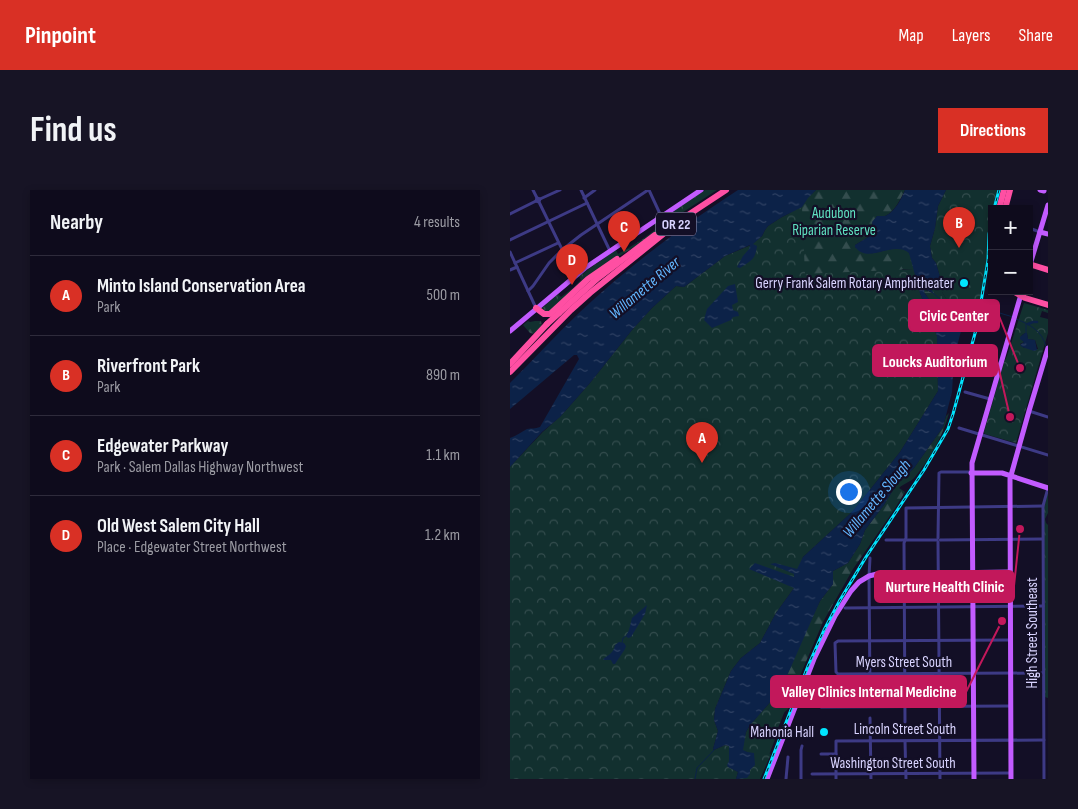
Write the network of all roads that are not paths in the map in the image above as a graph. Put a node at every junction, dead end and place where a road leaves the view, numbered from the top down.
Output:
1 (533, 190) edge
2 (560, 190) edge
3 (581, 190) edge
4 (596, 190) edge
5 (648, 190) edge
6 (701, 190) edge
7 (721, 190) edge
8 (726, 190) edge
9 (1004, 190) edge
10 (1010, 190) edge
11 (584, 198) junction
12 (538, 200) junction
13 (587, 203) junction
14 (1000, 205) edge
15 (1006, 205) edge
16 (1048, 205) edge
17 (510, 214) edge
18 (661, 217) junction
19 (548, 222) junction
20 (597, 224) junction
21 (1033, 229) edge
22 (1040, 232) junction
23 (1048, 234) edge
24 (510, 240) edge
25 (558, 243) junction
26 (640, 246) junction
27 (562, 250) junction
28 (610, 251) junction
29 (510, 252) edge
30 (1033, 255) edge
31 (515, 263) junction
32 (1033, 266) edge
33 (517, 267) junction
34 (510, 270) edge
35 (1048, 270) edge
36 (575, 276) junction
37 (528, 291) junction
38 (1018, 295) edge
39 (1048, 305) edge
40 (536, 308) junction
41 (571, 310) junction
42 (510, 331) edge
43 (1048, 348) edge
44 (973, 355) dead end
45 (510, 364) edge
46 (1000, 365) junction
47 (510, 372) edge
48 (965, 392) dead end
49 (990, 399) junction
50 (1029, 411) junction
51 (1048, 417) edge
52 (959, 428) dead end
53 (980, 434) junction
54 (1019, 446) junction
55 (1048, 455) edge
56 (970, 474) junction
57 (1010, 476) junction
58 (1048, 488) edge
59 (1009, 506) junction
60 (1043, 506) junction
61 (939, 507) junction
62 (972, 507) junction
63 (1010, 539) junction
64 (1042, 539) junction
65 (886, 540) dead end
66 (905, 540) junction
67 (938, 540) junction
68 (972, 540) junction
69 (870, 558) dead end
70 (1010, 572) junction
71 (904, 573) junction
72 (938, 573) junction
73 (972, 573) junction
74 (869, 576) junction
75 (938, 606) junction
76 (973, 606) junction
77 (1010, 606) junction
78 (1043, 606) junction
79 (869, 607) junction
80 (904, 607) junction
81 (845, 608) dead end
82 (904, 640) junction
83 (939, 640) junction
84 (973, 640) junction
85 (1010, 640) junction
86 (870, 641) junction
87 (939, 673) junction
88 (973, 673) junction
89 (1011, 673) junction
90 (1043, 673) junction
91 (870, 674) junction
92 (904, 674) junction
93 (870, 692) dead end
94 (1046, 698) edge
95 (973, 706) junction
96 (1011, 706) junction
97 (821, 707) dead end
98 (905, 707) junction
99 (939, 707) junction
100 (870, 718) dead end
101 (905, 722) dead end
102 (1046, 723) edge
103 (905, 740) junction
104 (939, 740) junction
105 (974, 740) junction
106 (1011, 740) junction
107 (1044, 740) junction
108 (871, 741) junction
109 (802, 746) dead end
110 (821, 754) dead end
111 (836, 754) junction
112 (788, 757) dead end
113 (812, 774) dead end
114 (871, 774) junction
115 (906, 774) junction
116 (940, 774) junction
117 (974, 776) edge
118 (1011, 776) edge
119 (836, 777) edge
120 (767, 779) edge
121 (786, 779) edge
122 (801, 779) edge
123 (871, 779) edge
124 (906, 779) edge
125 (940, 779) edge
126 (1044, 779) edge

1 - 12 street
2 - 12 street
3 - 11 street
4 - 11 street
5 - 18 street
5 - 20 street
6 - 18 main road
7 - 26 highway, OR 22
8 - 41 highway, OR 22
9 - 14 highway
10 - 15 highway
11 - 13 street
12 - 17 street
12 - 19 street
13 - 19 street
13 - 20 street
16 - 22 main road
18 - 28 main road
19 - 24 street
19 - 25 street
20 - 27 street
20 - 28 street
21 - 22 street
22 - 23 main road
22 - 30 main road
25 - 27 street
25 - 31 street
26 - 40 highway, OR 22
26 - 45 highway, OR 22, bridge
27 - 36 street
27 - 37 street
28 - 36 main road
29 - 31 street
31 - 33 street
32 - 35 highway
33 - 34 street
33 - 37 street
36 - 40 main road
37 - 40 street
38 - 39 highway
38 - 46 main road
40 - 41 highway, OR 22
40 - 42 main road
41 - 47 highway, OR 22
43 - 50 main road
44 - 46 street
46 - 49 main road
48 - 49 street
49 - 53 main road
50 - 51 street
50 - 54 main road
52 - 53 street
53 - 54 street
53 - 56 main road
54 - 55 street
54 - 57 main road
56 - 57 main road
56 - 61 street
56 - 62 main road
57 - 58 main road
57 - 59 main road
58 - 60 street, High Street Southeast
59 - 60 street
59 - 62 street
59 - 63 main road
60 - 64 street, High Street Southeast
61 - 62 street
61 - 66 street
61 - 67 street
62 - 68 main road
63 - 64 street
63 - 68 street
63 - 70 main road
64 - 78 street, High Street Southeast
65 - 66 street
66 - 67 street
66 - 71 street
67 - 68 street
67 - 72 street
68 - 73 main road
69 - 74 street
70 - 73 main road
70 - 77 main road
71 - 72 main road
71 - 74 main road
71 - 80 street
72 - 73 main road
72 - 75 street
73 - 76 main road
74 - 79 street
74 - 120 main road
75 - 76 street
75 - 80 street
75 - 83 street
76 - 77 street
76 - 84 main road
77 - 78 street
77 - 85 main road
78 - 90 street, High Street Southeast
79 - 80 street
79 - 81 street
79 - 86 street
80 - 82 street
82 - 83 street
82 - 86 street
82 - 92 street
83 - 84 street
83 - 87 street
84 - 85 street
84 - 88 main road
85 - 89 main road
86 - 91 street
86 - 91 street, Myers Street South
87 - 88 street, Myers Street South
87 - 92 street, Myers Street South
87 - 99 street
88 - 89 street, Myers Street South
88 - 95 main road
89 - 90 street, Myers Street South
89 - 96 main road
90 - 94 street, High Street Southeast
91 - 92 street, Myers Street South
91 - 93 street
92 - 98 street
94 - 102 street, High Street Southeast
95 - 96 street
95 - 99 street
95 - 105 main road
96 - 106 main road
97 - 98 street
98 - 99 street
98 - 101 street
99 - 104 street
100 - 108 street
102 - 107 street, High Street Southeast
103 - 104 street, Lincoln Street South
103 - 108 street, Lincoln Street South
103 - 115 street
104 - 105 street, Lincoln Street South
104 - 116 street
105 - 106 street, Lincoln Street South
105 - 117 main road
106 - 107 street, Lincoln Street South
106 - 118 main road
107 - 126 street, High Street Southeast
108 - 111 street, Lincoln Street South
108 - 114 street
109 - 122 street
110 - 111 street
111 - 119 street
112 - 121 street
113 - 119 street, Washington Street South
114 - 115 street, Washington Street South
114 - 119 street, Washington Street South
114 - 123 street
115 - 116 street, Washington Street South
115 - 124 street
116 - 117 street, Washington Street South
116 - 125 street
117 - 118 street, Washington Street South

